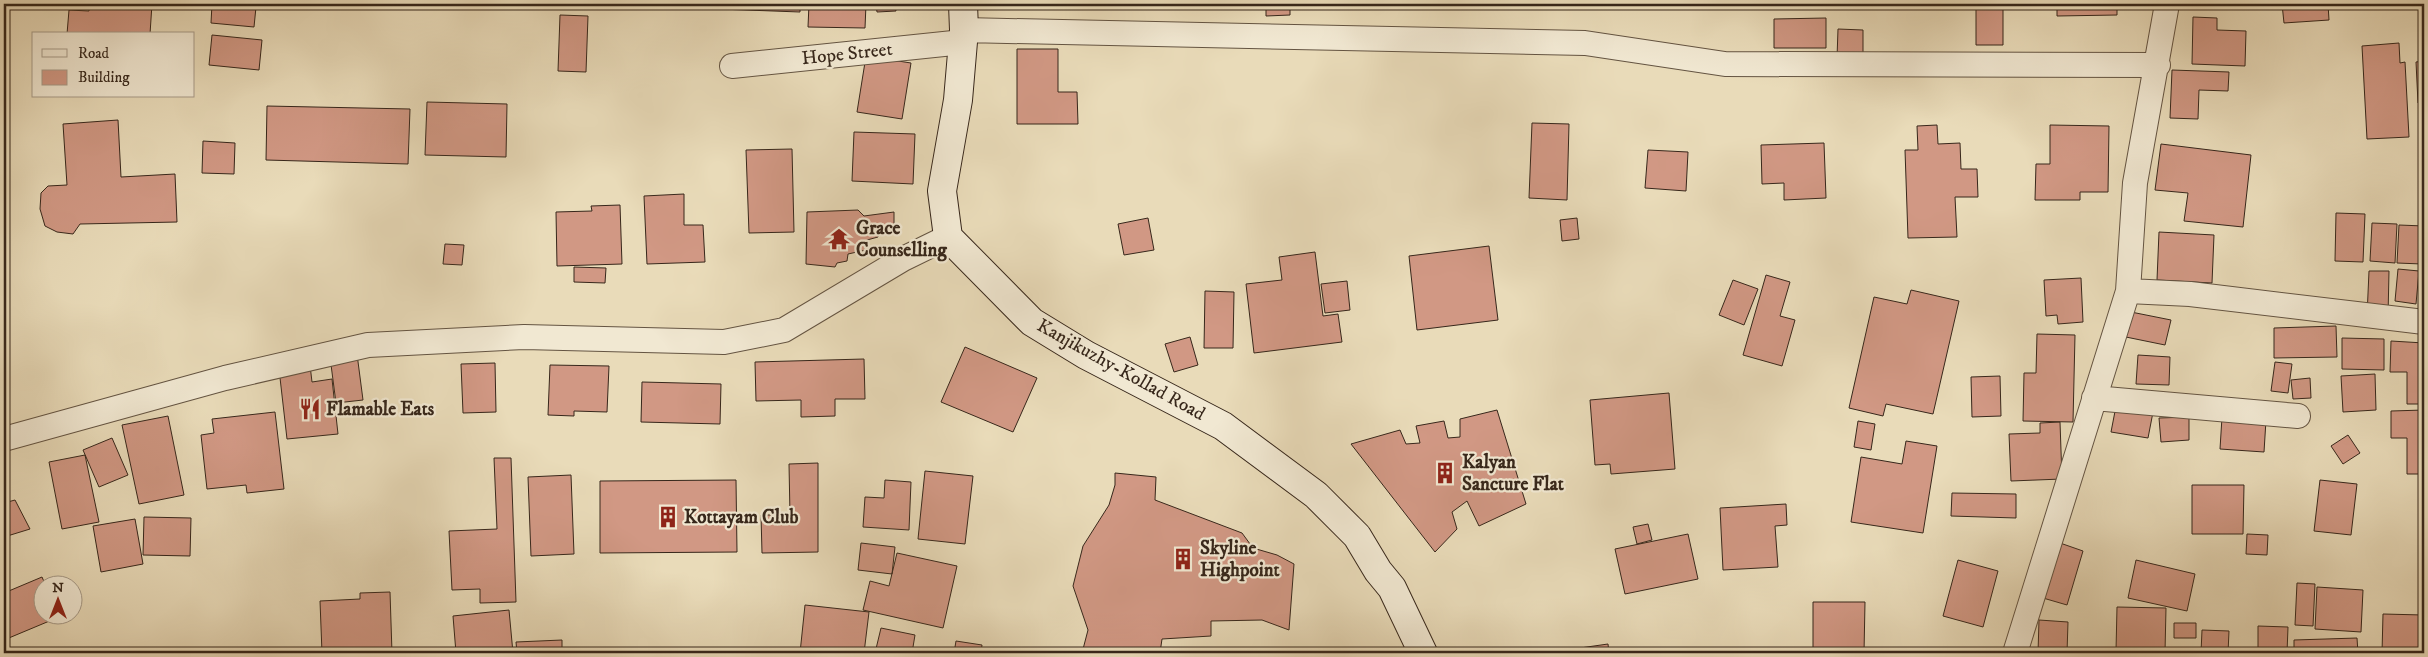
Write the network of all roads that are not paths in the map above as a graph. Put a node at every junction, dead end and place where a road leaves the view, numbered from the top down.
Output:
1 (2167, 4) edge
2 (963, 25) edge
3 (2158, 65) junction
4 (732, 66) dead end
5 (948, 237) junction
6 (2128, 290) junction
7 (2424, 322) edge
8 (2094, 398) junction
9 (2298, 416) dead end
10 (4, 439) edge
11 (1423, 653) edge
12 (2015, 653) edge

1 - 3 street
2 - 3 street, Hope Street
2 - 4 street, Hope Street
2 - 5 main road
3 - 6 street
5 - 10 street
5 - 11 main road, Kanjikuzhy-Kollad Road
6 - 7 street
6 - 8 street
8 - 9 street
8 - 12 street

